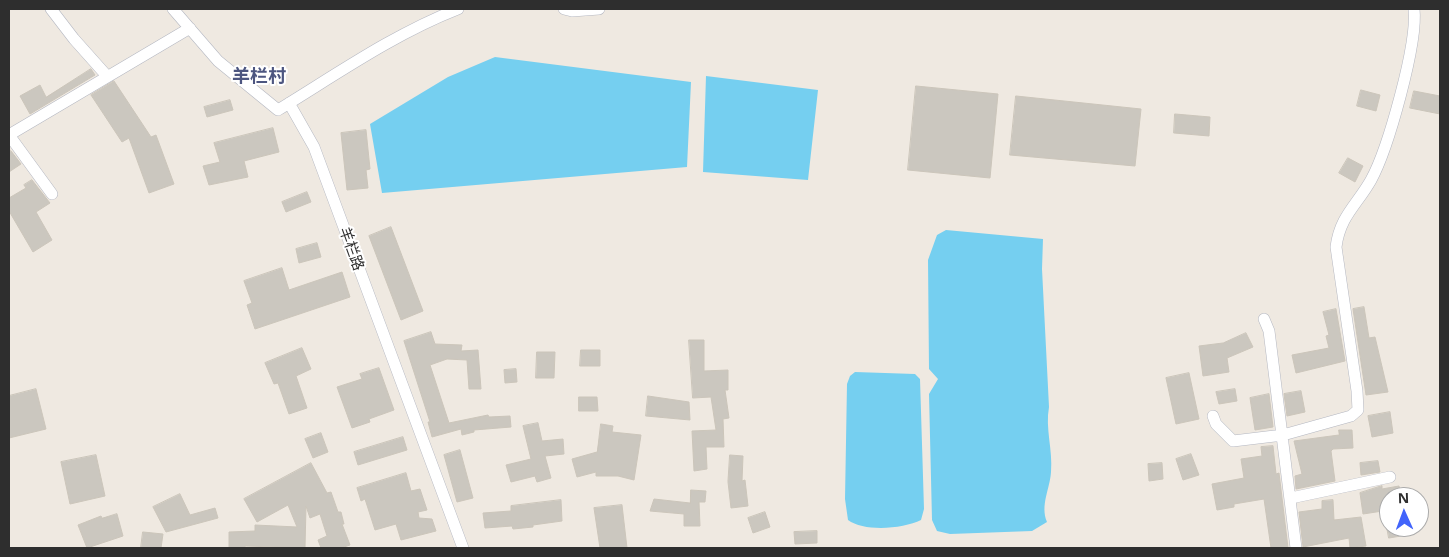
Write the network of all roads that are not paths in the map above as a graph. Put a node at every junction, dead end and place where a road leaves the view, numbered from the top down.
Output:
1 (51, 9) edge
2 (174, 9) edge
3 (458, 9) edge
4 (564, 9) edge
5 (599, 9) edge
6 (1414, 9) edge
7 (190, 28) junction
8 (107, 76) junction
9 (290, 103) junction
10 (9, 135) edge
11 (52, 194) dead end
12 (1264, 320) dead end
13 (1213, 416) dead end
14 (1283, 434) junction
15 (1390, 477) dead end
16 (1291, 498) junction
17 (463, 548) edge
18 (1296, 548) edge

1 - 8 street
2 - 7 street
3 - 9 street
4 - 5 street
6 - 14 street
7 - 8 street
7 - 9 street
8 - 10 street
9 - 17 street, 羊栏路
10 - 11 street
12 - 14 street
13 - 14 street
14 - 16 street
15 - 16 street
16 - 18 street

